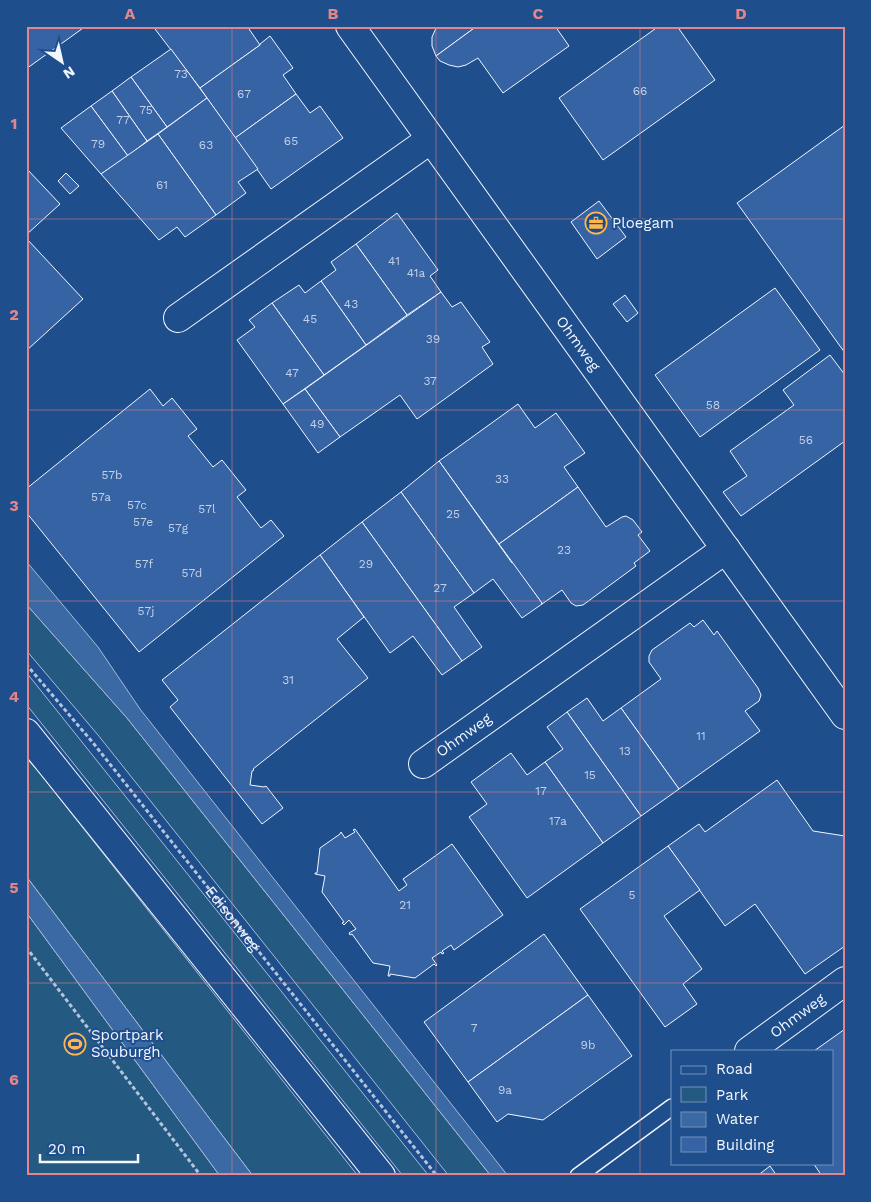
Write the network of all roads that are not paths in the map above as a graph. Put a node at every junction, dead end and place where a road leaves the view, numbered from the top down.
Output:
1 (350, 26) edge
2 (431, 139) junction
3 (178, 318) dead end
4 (726, 549) junction
5 (845, 715) edge
6 (26, 733) edge
7 (423, 764) dead end
8 (845, 981) edge
9 (750, 1050) edge
10 (671, 1108) edge
11 (381, 1176) edge
12 (578, 1176) edge

1 - 2 street, Ohmweg
2 - 3 street
2 - 4 street, Ohmweg
4 - 5 street, Ohmweg
4 - 7 street, Ohmweg
6 - 11 street
8 - 9 street, Ohmweg
10 - 12 lane

